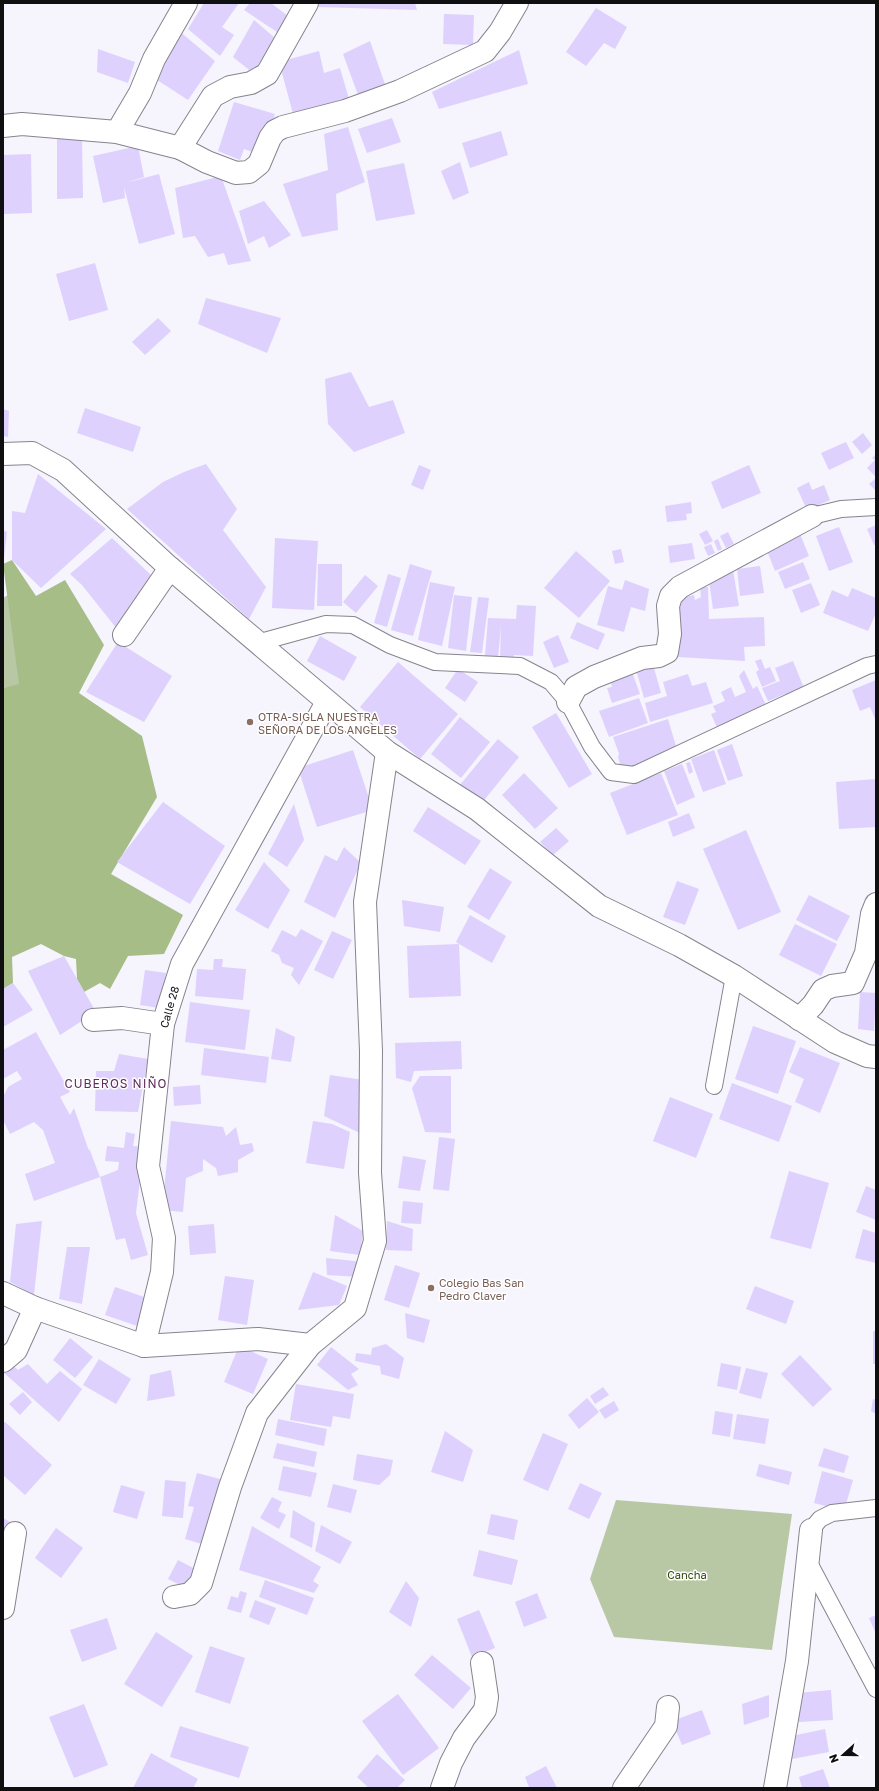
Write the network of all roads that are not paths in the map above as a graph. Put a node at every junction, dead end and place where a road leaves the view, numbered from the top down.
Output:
1 (186, 3) edge
2 (307, 3) edge
3 (517, 3) edge
4 (3, 126) edge
5 (117, 132) junction
6 (180, 148) junction
7 (3, 454) edge
8 (876, 507) edge
9 (812, 516) joint
10 (170, 568) junction
11 (124, 635) dead end
12 (257, 643) junction
13 (876, 664) edge
14 (327, 702) junction
15 (568, 702) junction
16 (387, 752) junction
17 (876, 904) edge
18 (734, 976) junction
19 (799, 1019) junction
20 (93, 1020) dead end
21 (163, 1024) junction
22 (876, 1057) edge
23 (714, 1086) dead end
24 (3, 1293) edge
25 (35, 1308) junction
26 (310, 1345) junction
27 (144, 1346) junction
28 (3, 1361) edge
29 (876, 1508) edge
30 (811, 1530) joint
31 (15, 1533) dead end
32 (807, 1559) junction
33 (174, 1597) dead end
34 (3, 1608) edge
35 (482, 1663) dead end
36 (876, 1689) edge
37 (668, 1707) dead end
38 (442, 1788) edge
39 (624, 1788) edge
40 (774, 1788) edge

1 - 5 street
2 - 6 street
3 - 6 street
4 - 5 street
5 - 6 street
7 - 10 street
8 - 9 lane
9 - 15 street
10 - 11 street
10 - 12 street
12 - 14 street
12 - 15 lane
13 - 15 lane
14 - 16 street
14 - 21 street, Calle 28
16 - 18 street
16 - 26 street
17 - 19 street
18 - 19 street
18 - 23 lane
19 - 22 street
20 - 21 street
21 - 27 street, Calle 28
24 - 25 street
25 - 27 street
25 - 28 street
26 - 27 street
26 - 33 street
29 - 30 lane
30 - 32 street
31 - 34 street
32 - 36 lane
32 - 40 street
35 - 38 street
37 - 39 street

